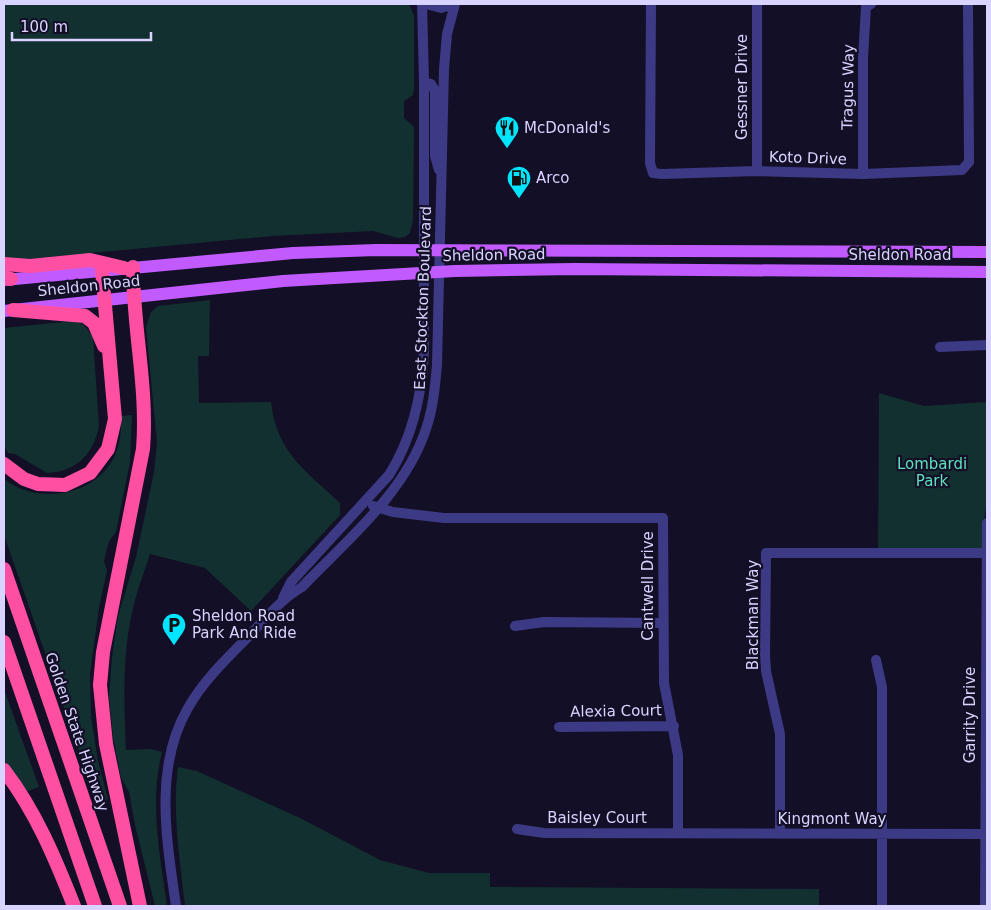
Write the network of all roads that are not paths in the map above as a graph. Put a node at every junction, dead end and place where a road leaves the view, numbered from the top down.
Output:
1 (422, 4) edge
2 (426, 4) edge
3 (454, 4) edge
4 (651, 4) edge
5 (758, 4) edge
6 (871, 4) edge
7 (968, 4) edge
8 (424, 82) junction
9 (758, 171) junction
10 (863, 174) junction
11 (442, 178) junction
12 (423, 250) junction
13 (441, 250) junction
14 (987, 252) edge
15 (4, 264) edge
16 (128, 268) junction
17 (102, 271) junction
18 (441, 272) junction
19 (987, 272) edge
20 (423, 273) junction
21 (6, 279) edge
22 (133, 297) junction
23 (104, 301) junction
24 (8, 310) edge
25 (987, 345) edge
26 (940, 347) dead end
27 (109, 360) junction
28 (4, 464) edge
29 (366, 501) junction
30 (378, 508) junction
31 (987, 523) edge
32 (986, 553) junction
33 (4, 569) edge
34 (284, 598) junction
35 (663, 622) junction
36 (515, 626) dead end
37 (986, 640) edge
38 (4, 642) edge
39 (876, 660) dead end
40 (674, 726) junction
41 (559, 727) dead end
42 (4, 770) edge
43 (517, 829) dead end
44 (678, 833) junction
45 (780, 834) junction
46 (882, 834) junction
47 (985, 834) junction
48 (74, 906) edge
49 (95, 906) edge
50 (120, 906) edge
51 (140, 906) edge
52 (176, 906) edge
53 (882, 906) edge
54 (985, 906) edge

1 - 8 street, East Stockton Boulevard
2 - 3 street
3 - 11 street, East Stockton Boulevard
4 - 9 street, Koto Drive
5 - 9 street, Gessner Drive
6 - 10 street, Tragus Way
7 - 10 street, Koto Drive
8 - 11 street
8 - 12 street, East Stockton Boulevard
9 - 10 street, Koto Drive
11 - 13 street, East Stockton Boulevard
12 - 13 main road, Sheldon Road
12 - 16 main road, Sheldon Road
12 - 20 street, East Stockton Boulevard
13 - 14 main road, Sheldon Road
13 - 18 street, East Stockton Boulevard
15 - 16 highway
16 - 17 main road, Sheldon Road
16 - 22 highway
17 - 21 main road, Sheldon Road
17 - 23 highway
18 - 19 main road, Sheldon Road
18 - 20 main road, Sheldon Road
18 - 30 street, East Stockton Boulevard
20 - 22 main road, Sheldon Road
20 - 29 street, East Stockton Boulevard
22 - 23 main road, Sheldon Road
22 - 51 highway
23 - 24 main road, Sheldon Road
23 - 27 highway
24 - 27 highway
25 - 26 street
27 - 28 highway
29 - 30 street, Cantwell Drive
29 - 34 street, East Stockton Boulevard
30 - 34 street, East Stockton Boulevard
30 - 35 street, Cantwell Drive
31 - 32 street, Garrity Drive
32 - 37 street, Garrity Drive
32 - 45 street, Blackman Way
33 - 50 highway, Golden State Highway
34 - 52 street, East Stockton Boulevard
35 - 36 street
35 - 40 street, Cantwell Drive
37 - 47 street, Garrity Drive
38 - 49 highway
39 - 46 street
40 - 41 street, Alexia Court
40 - 44 street, Cantwell Drive
42 - 48 highway
43 - 44 street, Baisley Court
44 - 45 street, Kingmont Way
45 - 46 street, Kingmont Way
46 - 47 street, Kingmont Way
46 - 53 street
47 - 54 street, Garrity Drive

